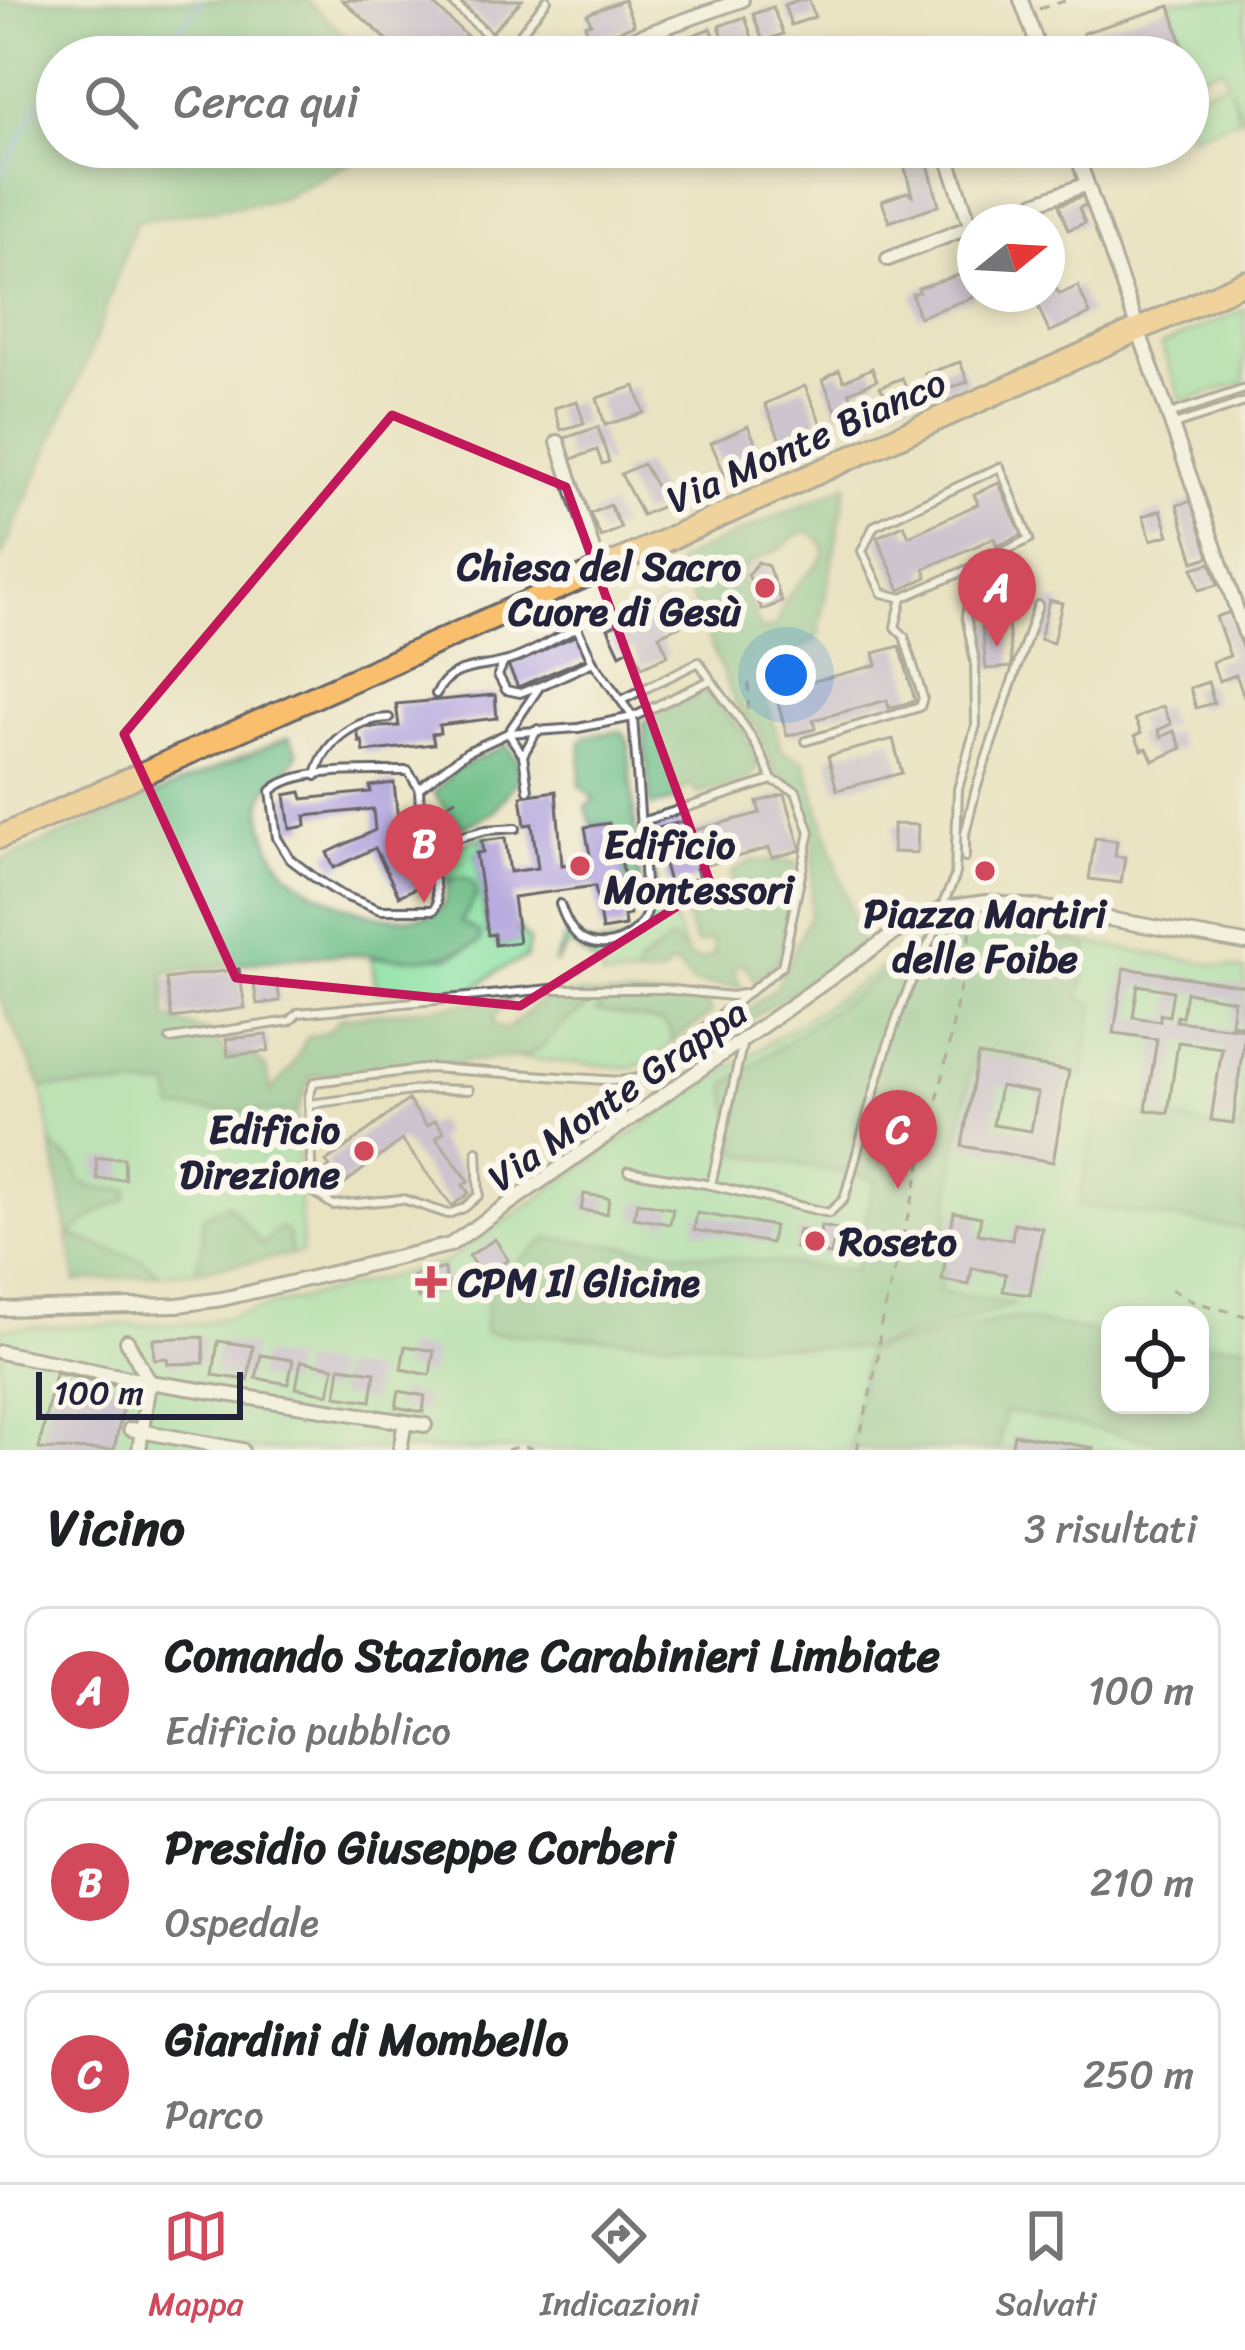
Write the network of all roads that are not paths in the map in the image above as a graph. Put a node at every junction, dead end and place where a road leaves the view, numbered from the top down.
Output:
1 (450, 0) edge
2 (547, 0) edge
3 (742, 0) edge
4 (1024, 7) edge
5 (489, 36) edge
6 (519, 36) edge
7 (640, 36) edge
8 (1034, 36) edge
9 (953, 168) edge
10 (1081, 168) edge
11 (1087, 184) junction
12 (968, 204) edge
13 (1033, 204) edge
14 (957, 233) edge
15 (888, 259) dead end
16 (1245, 282) edge
17 (1138, 329) junction
18 (1245, 389) edge
19 (1245, 402) edge
20 (1172, 420) junction
21 (558, 442) dead end
22 (975, 566) junction
23 (600, 571) junction
24 (902, 598) junction
25 (1038, 605) dead end
26 (1245, 633) edge
27 (504, 662) junction
28 (593, 662) junction
29 (665, 679) junction
30 (711, 680) junction
31 (540, 686) junction
32 (436, 694) dead end
33 (624, 699) junction
34 (671, 699) junction
35 (633, 717) junction
36 (388, 718) dead end
37 (538, 729) junction
38 (508, 733) junction
39 (806, 741) dead end
40 (523, 755) junction
41 (316, 776) junction
42 (772, 780) junction
43 (419, 788) junction
44 (528, 790) dead end
45 (644, 821) junction
46 (516, 827) dead end
47 (0, 837) edge
48 (422, 847) junction
49 (965, 857) dead end
50 (560, 904) dead end
51 (945, 908) junction
52 (1245, 943) edge
53 (748, 993) junction
54 (170, 1039) dead end
55 (743, 1040) junction
56 (469, 1090) dead end
57 (309, 1104) junction
58 (477, 1151) dead end
59 (628, 1171) dead end
60 (711, 1185) junction
61 (0, 1309) edge
62 (127, 1341) dead end
63 (0, 1352) edge
64 (149, 1382) junction
65 (404, 1422) junction
66 (425, 1425) dead end
67 (136, 1430) junction
68 (139, 1450) edge
69 (242, 1450) edge
70 (400, 1450) edge

1 - 5 lane
2 - 6 lane
3 - 7 street
4 - 8 street
9 - 12 street
10 - 11 street
11 - 13 street
11 - 17 street
14 - 15 street
16 - 17 main road, Via Monte Bianco
17 - 20 street
17 - 23 main road, Via Monte Bianco
18 - 20 lane
19 - 20 lane
20 - 26 street
21 - 23 street
22 - 24 lane
22 - 24 lane
22 - 51 lane
23 - 47 main road, Via Monte Bianco
24 - 39 lane
25 - 49 lane
27 - 28 lane
27 - 31 lane
27 - 32 lane
28 - 31 lane
28 - 33 lane
29 - 30 lane
29 - 33 lane
29 - 34 lane
30 - 34 lane
30 - 42 lane
31 - 38 lane
33 - 35 lane
34 - 35 lane
35 - 37 lane
35 - 45 lane
36 - 41 lane
37 - 38 lane
37 - 40 lane
38 - 40 lane
38 - 43 lane
40 - 44 lane
41 - 43 lane
41 - 48 lane
42 - 45 lane
42 - 53 lane
43 - 48 lane
45 - 50 lane
46 - 48 lane
51 - 52 street, Via Monte Grappa
51 - 55 street, Via Monte Grappa
51 - 60 lane
53 - 54 lane
53 - 57 lane
55 - 60 lane
55 - 61 street, Via Monte Grappa
56 - 57 lane
57 - 58 lane
59 - 60 lane
62 - 64 street
63 - 64 street
64 - 65 street
64 - 67 street
65 - 66 street
65 - 70 street
67 - 68 street
67 - 69 street

